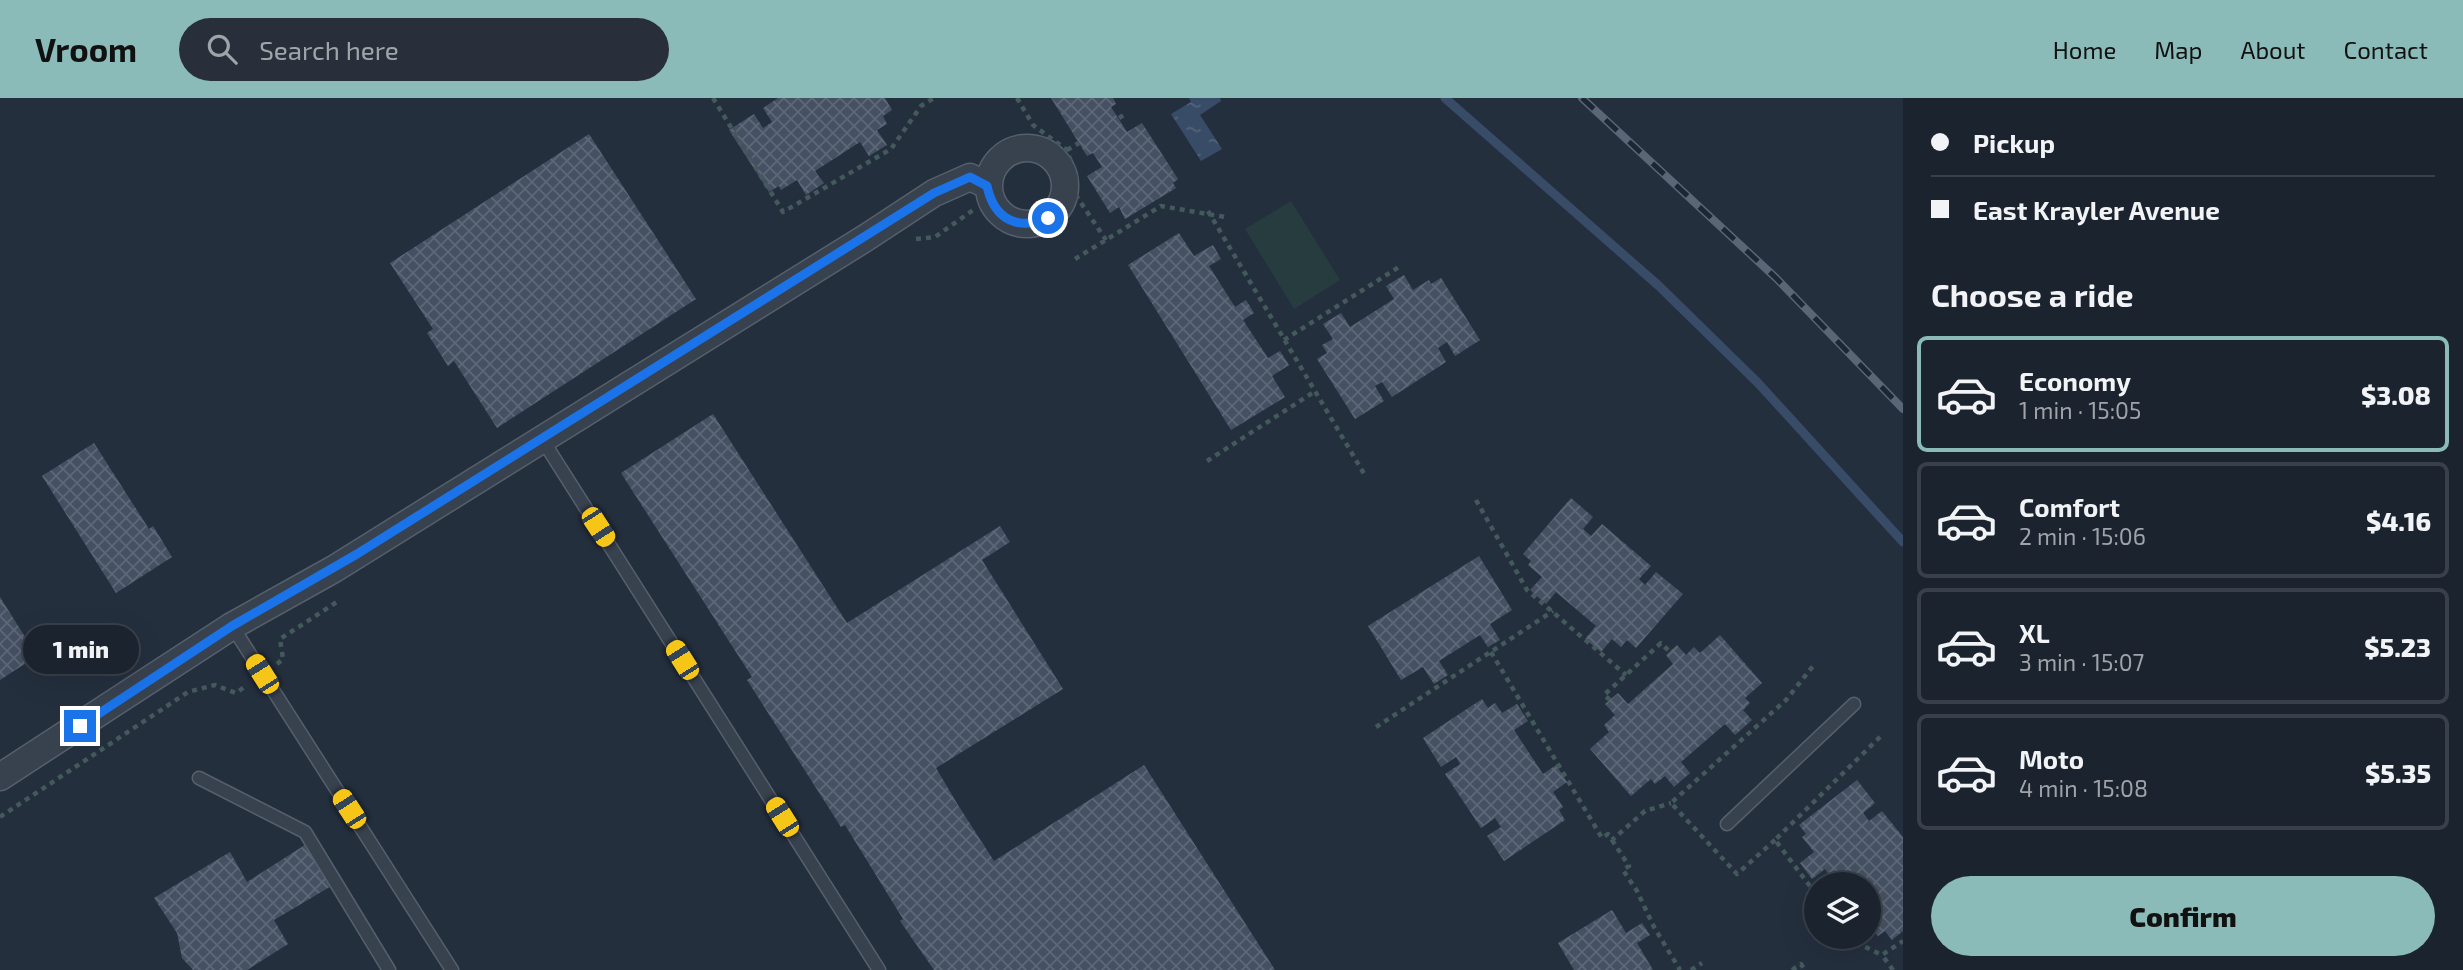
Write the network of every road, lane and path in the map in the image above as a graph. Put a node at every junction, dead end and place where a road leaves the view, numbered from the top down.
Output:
1 (713, 98) edge
2 (934, 98) edge
3 (1017, 98) edge
4 (1127, 113) dead end
5 (1119, 118) dead end
6 (1079, 143) dead end
7 (1067, 150) junction
8 (987, 186) dead end
9 (1209, 211) dead end
10 (1212, 216) junction
11 (1225, 217) dead end
12 (1105, 240) junction
13 (1075, 259) dead end
14 (1399, 267) dead end
15 (1284, 340) junction
16 (1314, 392) junction
17 (542, 439) junction
18 (1207, 461) dead end
19 (1366, 477) dead end
20 (1476, 500) dead end
21 (1553, 611) junction
22 (232, 626) junction
23 (1491, 652) junction
24 (1670, 652) dead end
25 (1814, 667) dead end
26 (1626, 675) junction
27 (1610, 700) dead end
28 (1854, 704) dead end
29 (1376, 727) dead end
30 (1882, 735) dead end
31 (0, 777) edge
32 (199, 778) dead end
33 (1671, 803) junction
34 (1727, 824) dead end
35 (1612, 840) junction
36 (1775, 840) junction
37 (1804, 878) edge
38 (1903, 941) edge
39 (1869, 949) edge
40 (1882, 955) junction
41 (1702, 963) dead end
42 (389, 970) edge
43 (452, 970) edge
44 (879, 970) edge
45 (1680, 970) edge
46 (1691, 970) edge
47 (1792, 970) edge
48 (1805, 970) edge
49 (1893, 970) edge

1 - 2 path
3 - 7 path
4 - 5 path
6 - 7 path
7 - 12 path
8 - 17 street
9 - 10 path
10 - 11 path
10 - 12 path
10 - 15 path
12 - 13 path
14 - 15 path
15 - 16 path
16 - 18 path
16 - 19 path
17 - 22 street
17 - 44 lane
20 - 21 path
21 - 23 path
21 - 26 path
22 - 31 street
22 - 43 lane
23 - 29 path
23 - 35 path
24 - 26 path
25 - 33 path
26 - 27 path
28 - 34 lane
30 - 36 path
32 - 42 lane
33 - 35 path
33 - 36 path
35 - 45 path
36 - 37 path
38 - 40 path
39 - 40 path
40 - 49 path
41 - 46 path
47 - 48 path

